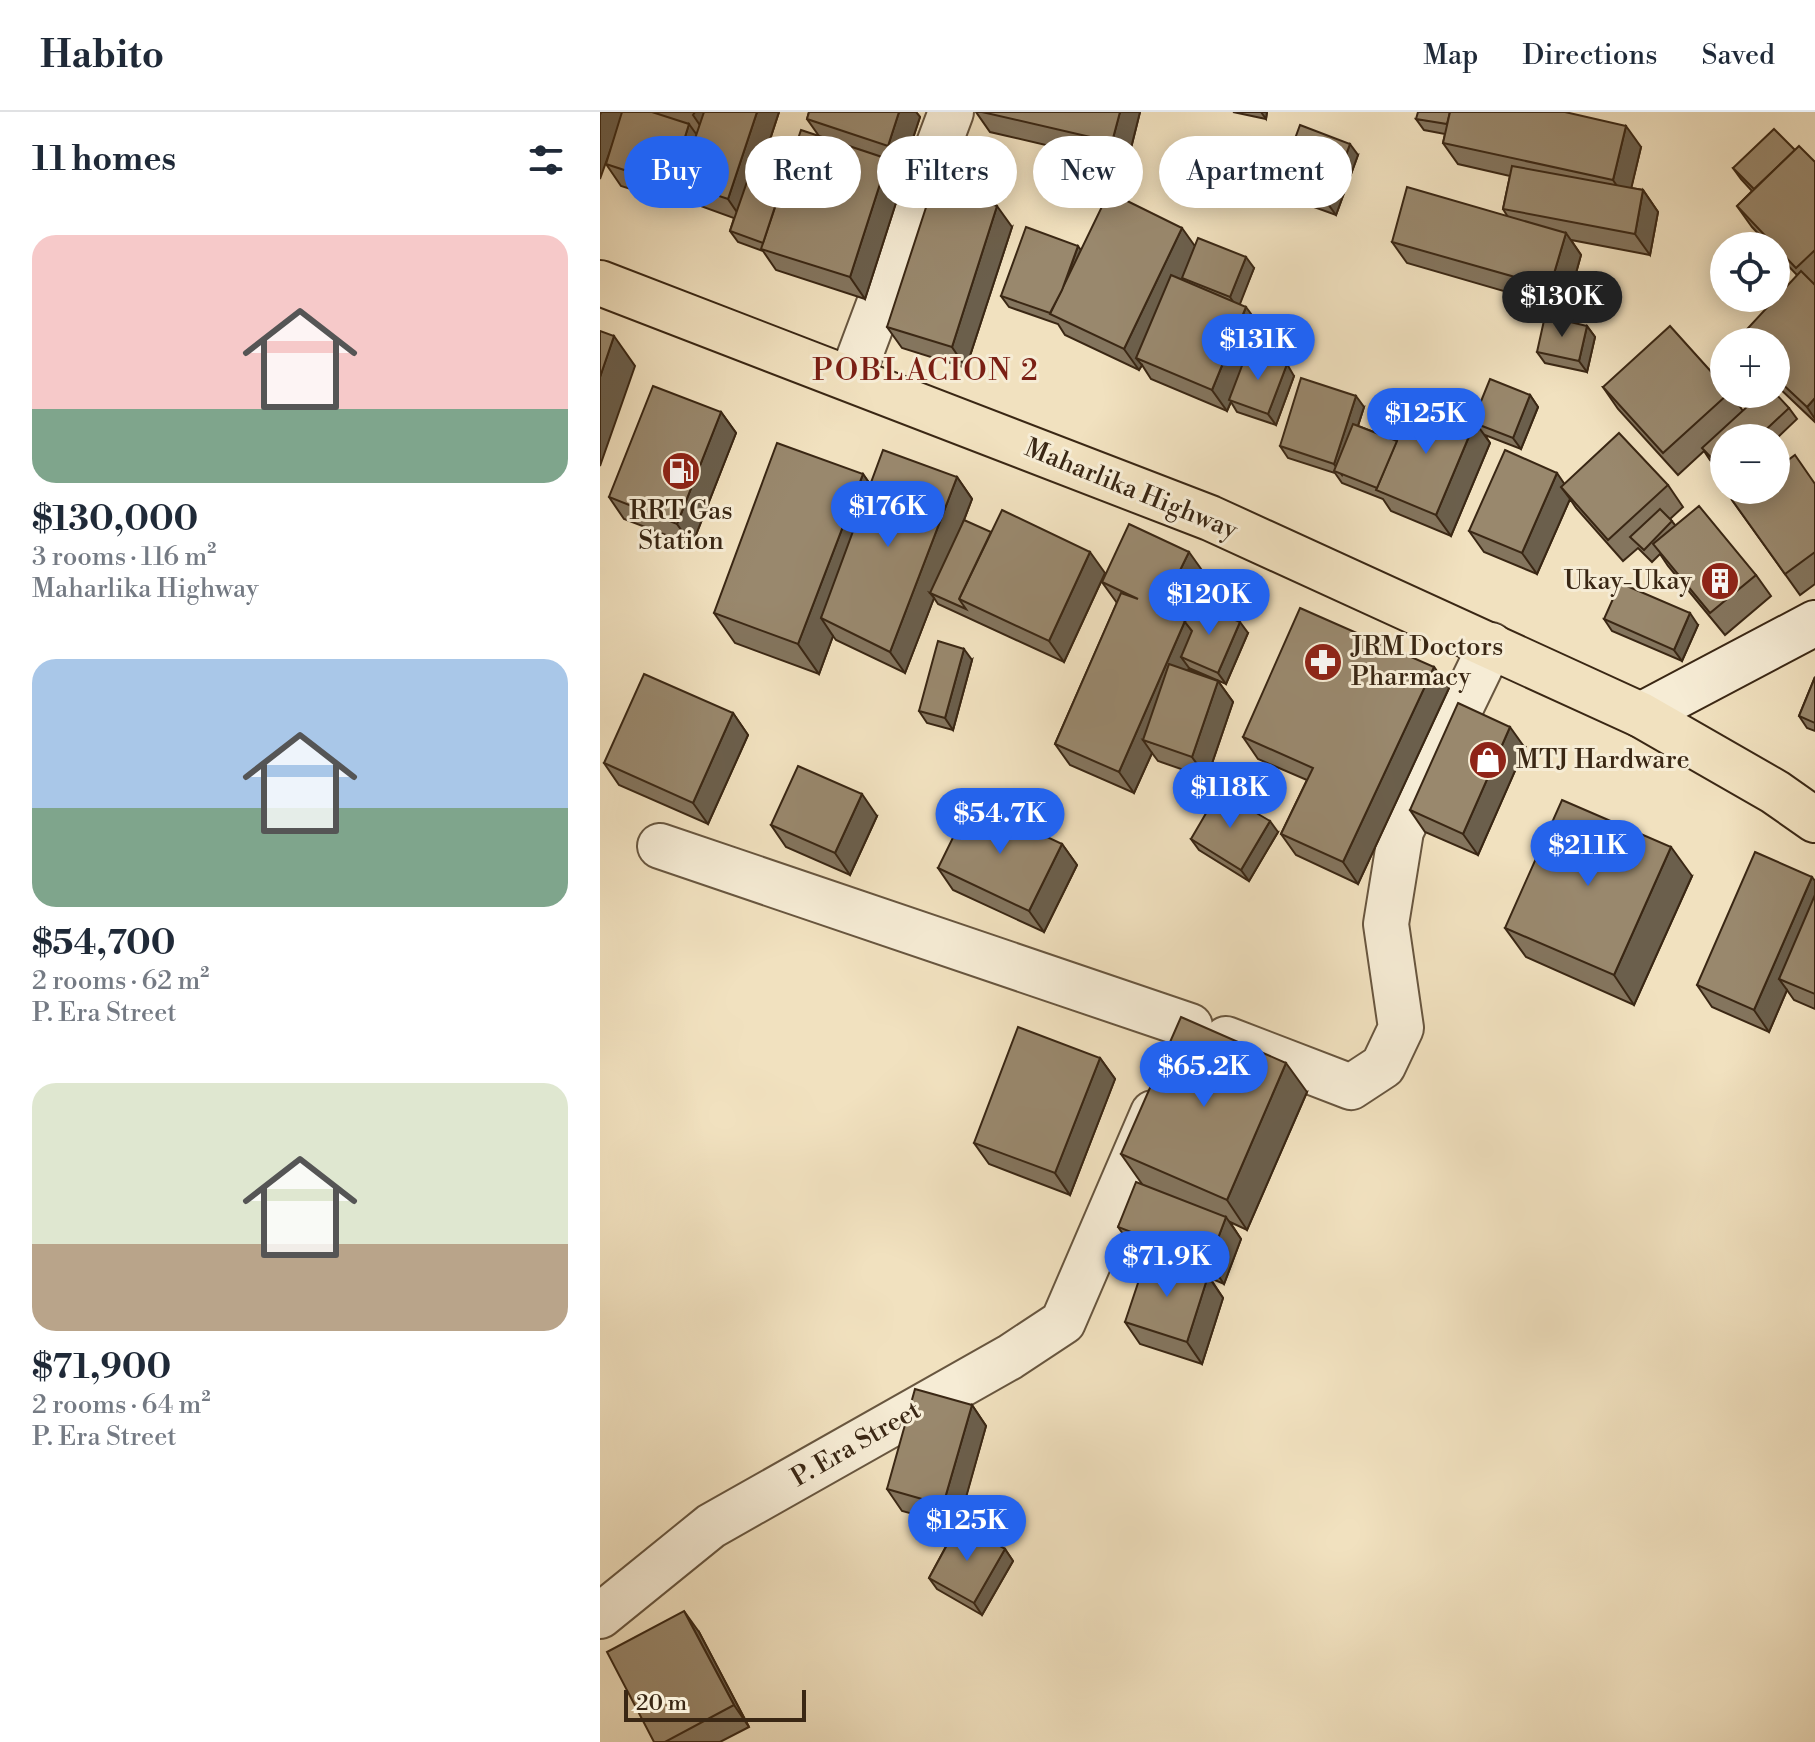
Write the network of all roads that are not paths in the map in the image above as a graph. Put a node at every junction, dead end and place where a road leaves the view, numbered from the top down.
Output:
1 (951, 112) edge
2 (600, 283) edge
3 (851, 379) junction
4 (1815, 623) edge
5 (1491, 645) junction
6 (1641, 715) junction
7 (1815, 820) edge
8 (660, 846) dead end
9 (1190, 1026) junction
10 (600, 1616) edge

1 - 3 street
2 - 3 highway, Maharlika Highway
3 - 5 highway, Maharlika Highway
4 - 6 street
5 - 6 highway, Maharlika Highway
5 - 9 street
6 - 7 highway, Maharlika Highway
8 - 9 street
9 - 10 street, P. Era Street

